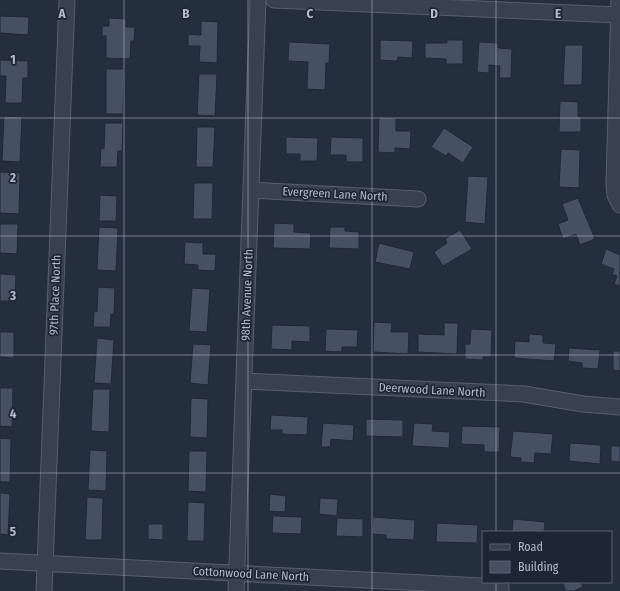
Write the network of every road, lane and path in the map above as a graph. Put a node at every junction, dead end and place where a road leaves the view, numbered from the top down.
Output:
1 (67, 0) edge
2 (258, 0) edge
3 (274, 0) edge
4 (426, 4) edge
5 (619, 7) edge
6 (251, 190) junction
7 (418, 199) dead end
8 (620, 205) edge
9 (244, 381) junction
10 (620, 407) edge
11 (0, 561) edge
12 (45, 564) junction
13 (237, 573) junction
14 (501, 589) edge
15 (44, 591) edge
16 (236, 591) edge

1 - 12 street, 97th Place North
2 - 6 street, 98th Avenue North
3 - 4 street
4 - 5 street
5 - 8 street
6 - 7 street, Evergreen Lane North
6 - 9 street, 98th Avenue North
9 - 10 street, Deerwood Lane North
9 - 13 street, 98th Avenue North
11 - 12 street, Cottonwood Lane North
12 - 13 street, Cottonwood Lane North
12 - 15 street, 97th Place North
13 - 14 street, Cottonwood Lane North
13 - 16 street, 98th Avenue North

